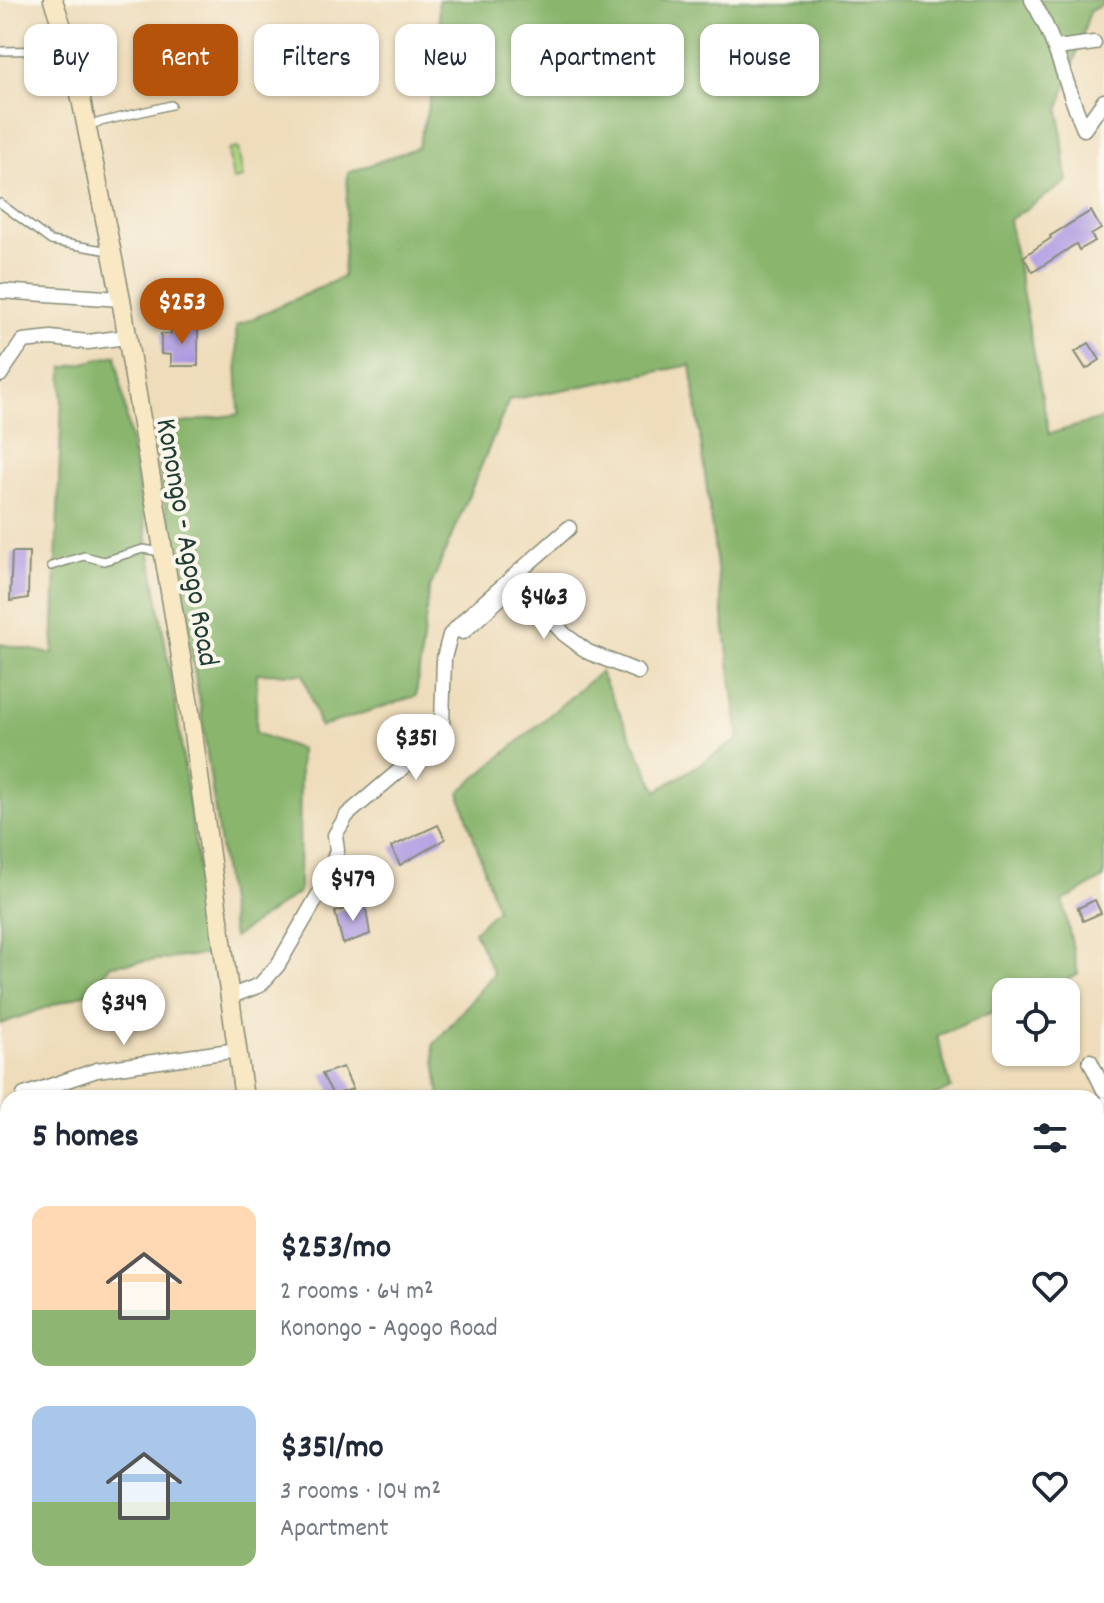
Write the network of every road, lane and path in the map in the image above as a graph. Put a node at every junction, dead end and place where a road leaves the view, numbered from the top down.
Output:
1 (53, 0) edge
2 (1032, 0) edge
3 (61, 24) edge
4 (1094, 43) dead end
5 (1057, 48) junction
6 (0, 51) edge
7 (24, 51) edge
8 (81, 96) edge
9 (1104, 101) edge
10 (171, 105) dead end
11 (88, 125) junction
12 (0, 203) edge
13 (112, 251) junction
14 (0, 291) edge
15 (121, 299) junction
16 (126, 337) junction
17 (0, 375) edge
18 (569, 528) dead end
19 (163, 553) junction
20 (51, 566) dead end
21 (456, 637) dead end
22 (638, 672) dead end
23 (229, 997) junction
24 (237, 1050) junction
25 (1090, 1061) dead end
26 (39, 1090) edge
27 (243, 1090) edge
28 (1104, 1090) edge

1 - 3 main road, Konongo - Agogo Road
2 - 5 street
4 - 5 street
5 - 9 street
6 - 7 lane
8 - 11 main road, Konongo - Agogo Road
10 - 11 lane
11 - 13 main road, Konongo - Agogo Road
12 - 13 lane
13 - 15 main road, Konongo - Agogo Road
14 - 15 street
15 - 16 main road, Konongo - Agogo Road
16 - 17 street
16 - 19 main road, Konongo - Agogo Road
18 - 23 street
19 - 20 lane
19 - 23 main road, Konongo - Agogo Road
21 - 22 street
23 - 24 main road, Konongo - Agogo Road
24 - 26 street
24 - 27 main road, Konongo - Agogo Road
25 - 28 street

